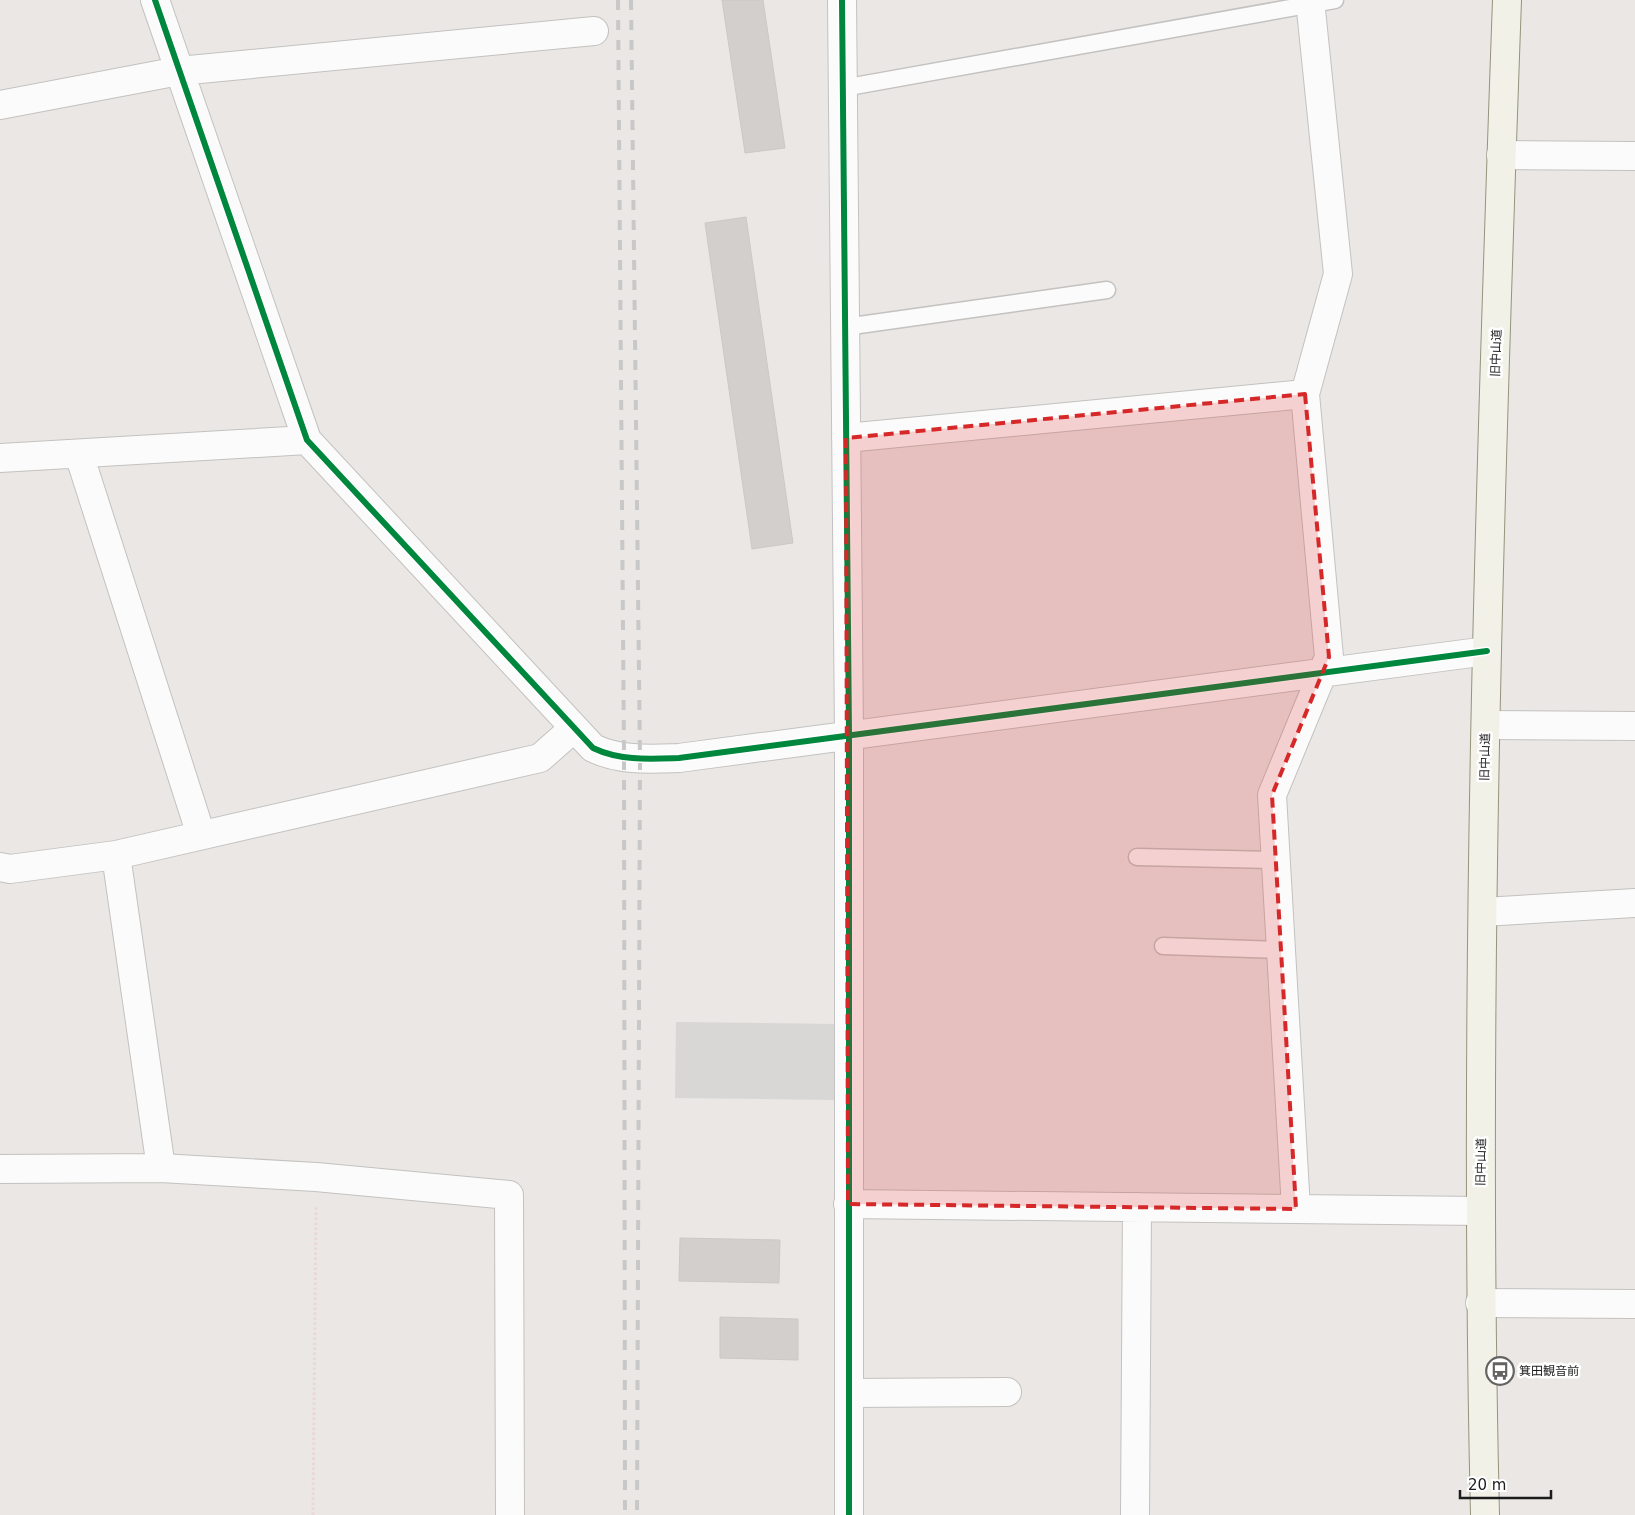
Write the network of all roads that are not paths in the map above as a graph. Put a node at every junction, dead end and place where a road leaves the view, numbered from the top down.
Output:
1 (155, 0) edge
2 (842, 0) edge
3 (1506, 0) edge
4 (1318, 1) edge
5 (594, 31) dead end
6 (180, 71) junction
7 (843, 88) junction
8 (0, 105) edge
9 (1501, 155) junction
10 (1635, 156) edge
11 (1107, 290) dead end
12 (845, 327) junction
13 (1305, 394) junction
14 (846, 438) junction
15 (307, 440) junction
16 (79, 454) junction
17 (0, 458) edge
18 (1487, 651) junction
19 (1323, 673) junction
20 (1486, 725) junction
21 (1635, 726) edge
22 (574, 728) junction
23 (849, 734) junction
24 (201, 835) junction
25 (116, 855) junction
26 (1137, 857) dead end
27 (1276, 860) junction
28 (0, 867) edge
29 (1635, 902) edge
30 (1484, 912) junction
31 (1163, 946) dead end
32 (1281, 950) junction
33 (162, 1168) junction
34 (0, 1169) edge
35 (848, 1204) junction
36 (1137, 1207) junction
37 (1296, 1208) junction
38 (1481, 1211) junction
39 (1480, 1303) junction
40 (1635, 1304) edge
41 (1007, 1392) dead end
42 (849, 1393) junction
43 (510, 1515) edge
44 (848, 1515) edge
45 (1135, 1515) edge
46 (1485, 1515) edge

1 - 6 street
2 - 7 street
3 - 9 main road, 旧中山道
4 - 7 lane
4 - 13 street
5 - 6 street
6 - 8 street
6 - 15 street
7 - 12 street
9 - 10 street
9 - 18 main road, 旧中山道
11 - 12 lane
12 - 14 street
13 - 14 street
13 - 19 street
14 - 23 street
15 - 16 street
15 - 22 street
16 - 17 street
16 - 24 street
18 - 19 street
18 - 20 main road, 旧中山道
19 - 23 street
19 - 27 street
20 - 21 street
20 - 30 main road, 旧中山道
22 - 23 street
22 - 24 street
23 - 35 street
24 - 25 street
25 - 28 street
25 - 33 street
26 - 27 lane
27 - 32 street
29 - 30 street
30 - 38 main road, 旧中山道
31 - 32 lane
32 - 37 street
33 - 34 street
33 - 43 street
35 - 36 street
35 - 42 street
36 - 37 street
36 - 45 street
37 - 38 street
38 - 39 main road, 旧中山道
39 - 40 street
39 - 46 main road, 旧中山道
41 - 42 street
42 - 44 street

